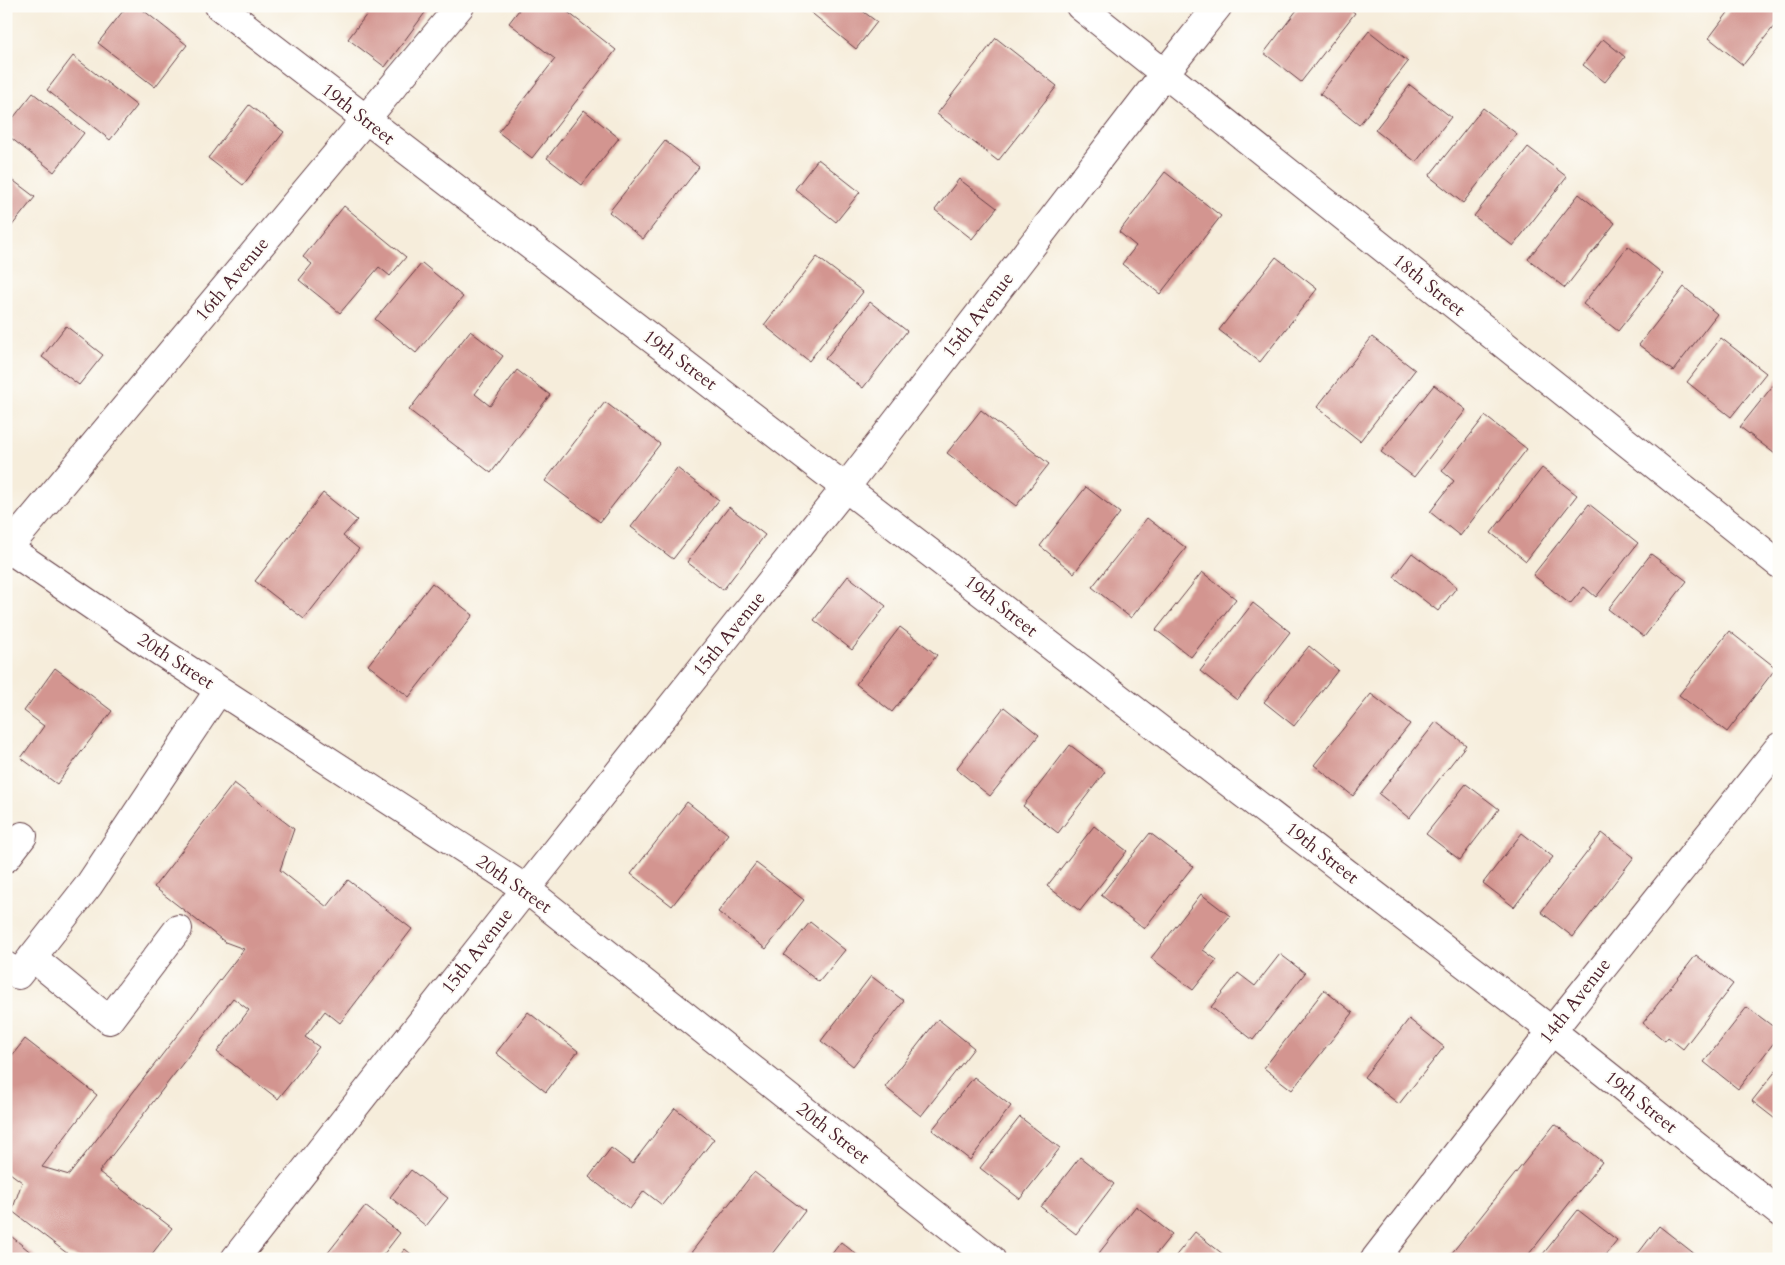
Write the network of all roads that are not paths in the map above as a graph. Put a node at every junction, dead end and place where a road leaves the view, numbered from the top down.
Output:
1 (219, 6) edge
2 (460, 6) edge
3 (1080, 6) edge
4 (1218, 6) edge
5 (1164, 74) junction
6 (366, 120) junction
7 (846, 487) junction
8 (7, 550) edge
9 (1779, 564) edge
10 (219, 690) junction
11 (1779, 747) edge
12 (24, 836) dead end
13 (6, 858) edge
14 (526, 889) junction
15 (178, 929) dead end
16 (32, 957) junction
17 (6, 966) edge
18 (1552, 1031) junction
19 (1779, 1212) edge
20 (235, 1259) edge
21 (991, 1259) edge
22 (1375, 1259) edge

1 - 6 street, 19th Street
2 - 6 street, 16th Avenue
3 - 5 street, 18th Street
4 - 5 street, 15th Avenue
5 - 7 street, 15th Avenue
5 - 9 street, 18th Street
6 - 7 street, 19th Street
6 - 8 street, 16th Avenue
7 - 14 street, 15th Avenue
7 - 18 street, 19th Street
8 - 10 street, 20th Street
10 - 14 street, 20th Street
10 - 16 street
11 - 18 street, 14th Avenue
12 - 13 street
14 - 20 street, 15th Avenue
14 - 21 street, 20th Street
15 - 16 street
16 - 17 street
18 - 19 street, 19th Street
18 - 22 street, 14th Avenue

